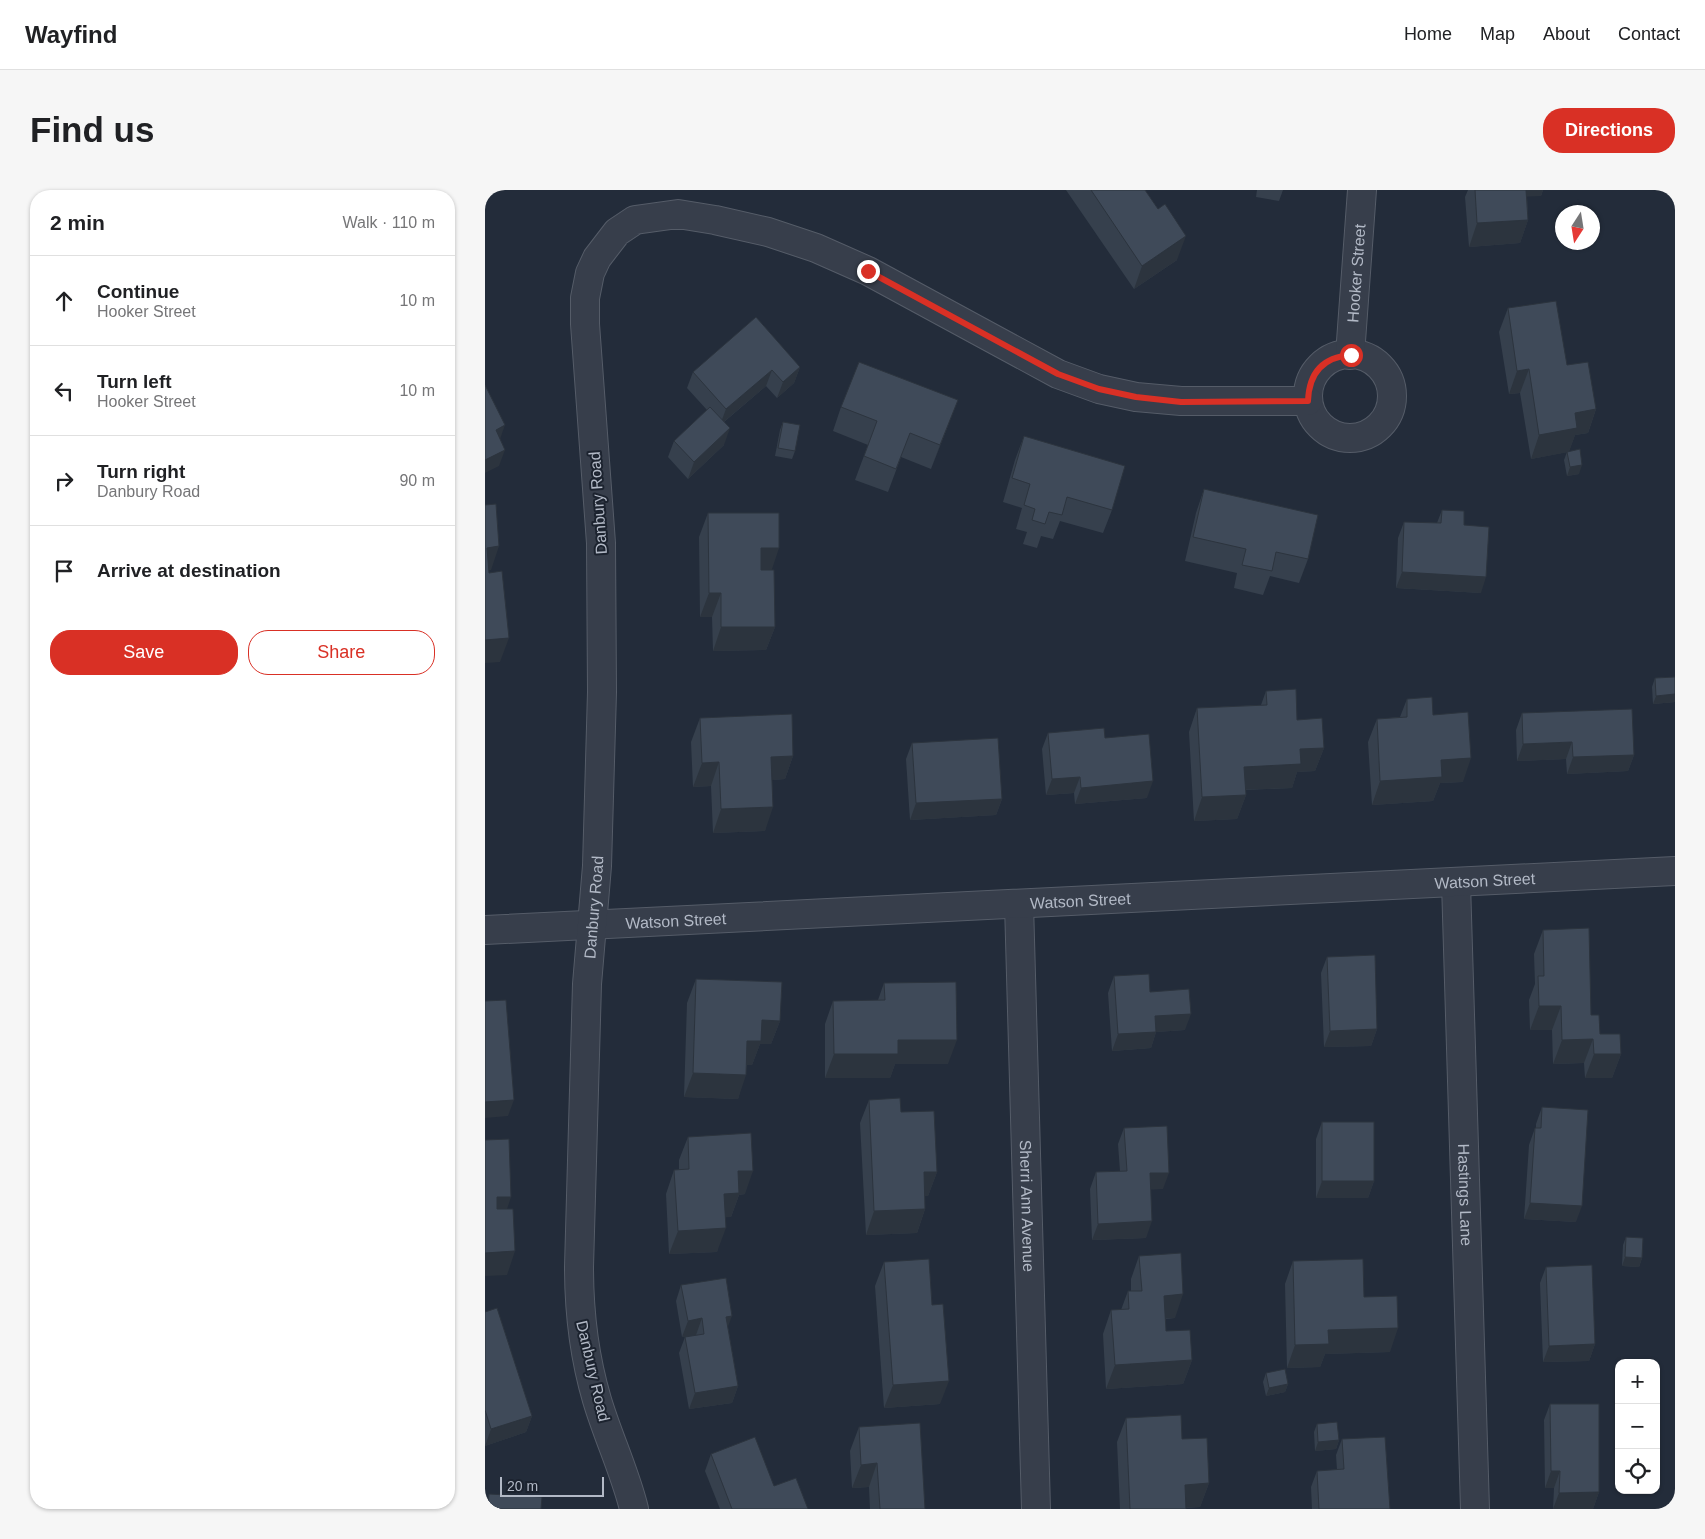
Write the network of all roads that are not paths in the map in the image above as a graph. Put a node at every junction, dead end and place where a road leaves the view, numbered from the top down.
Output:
1 (1362, 190) edge
2 (1351, 355) junction
3 (1308, 401) junction
4 (1675, 871) edge
5 (1456, 883) junction
6 (1019, 904) junction
7 (590, 925) junction
8 (485, 930) edge
9 (634, 1509) edge
10 (1036, 1509) edge
11 (1475, 1509) edge

1 - 2 street, Hooker Street
2 - 3 street
2 - 3 street
3 - 7 street, Danbury Road
4 - 5 street, Watson Street
5 - 6 street, Watson Street
5 - 11 street, Hastings Lane
6 - 7 street, Watson Street
6 - 10 street, Sherri Ann Avenue
7 - 8 street, Watson Street
7 - 9 street, Danbury Road

